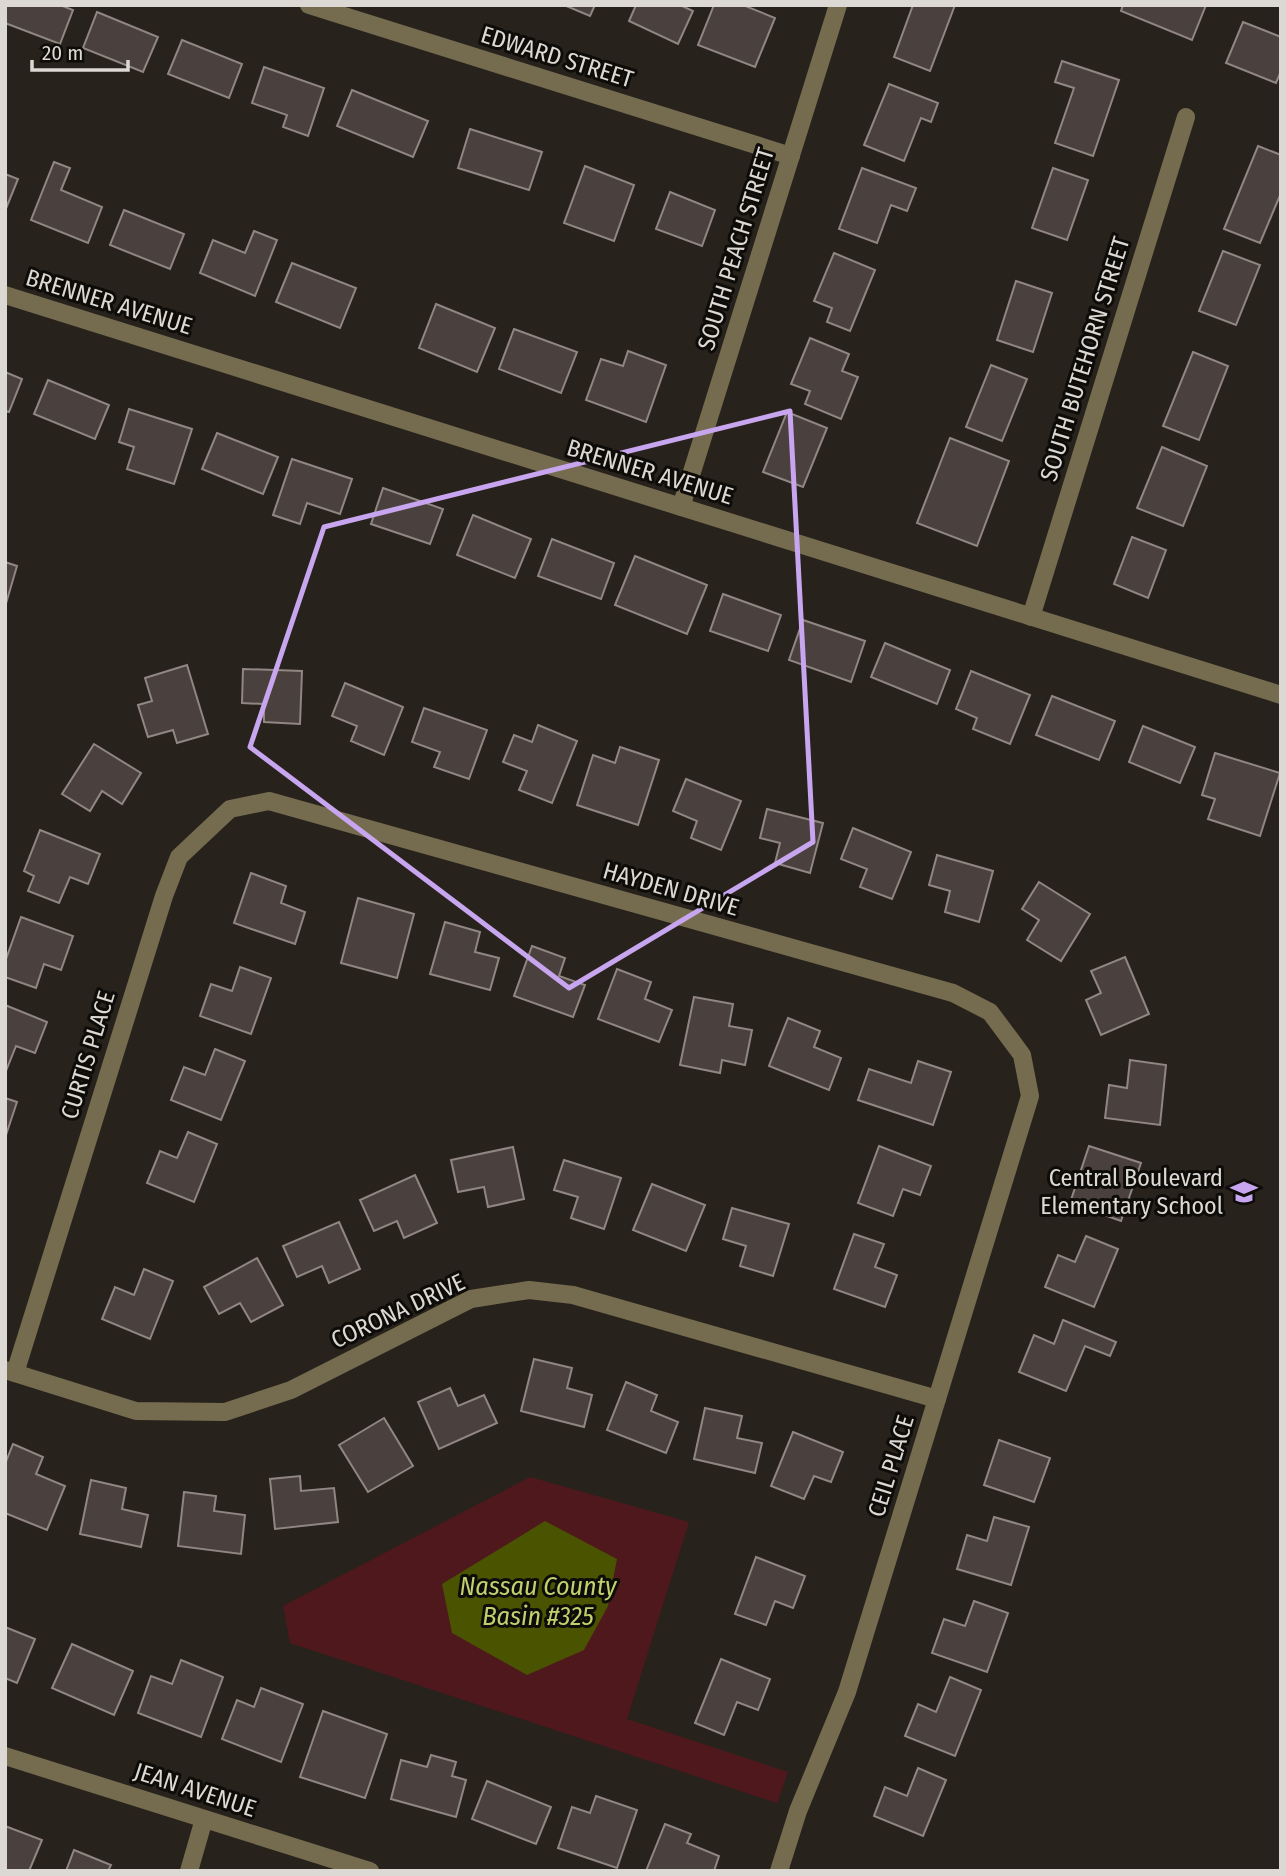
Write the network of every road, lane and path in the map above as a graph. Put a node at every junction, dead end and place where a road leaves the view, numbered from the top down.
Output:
1 (309, 5) edge
2 (838, 5) edge
3 (1186, 117) dead end
4 (790, 156) junction
5 (5, 295) edge
6 (681, 507) junction
7 (1031, 617) junction
8 (1281, 695) edge
9 (269, 801) joint
10 (1025, 1070) joint
11 (10, 1371) edge
12 (937, 1399) junction
13 (5, 1756) edge
14 (204, 1819) junction
15 (188, 1871) edge
16 (370, 1871) edge
17 (779, 1871) edge

1 - 4 street, EDWARD STREET
2 - 4 street, SOUTH PEACH STREET
3 - 7 street, SOUTH BUTEHORN STREET
4 - 6 street, SOUTH PEACH STREET
5 - 6 street, BRENNER AVENUE
6 - 7 street, BRENNER AVENUE
7 - 8 street, BRENNER AVENUE
9 - 10 street, HAYDEN DRIVE
9 - 11 street, CURTIS PLACE
10 - 12 street, CEIL PLACE
11 - 12 street, CORONA DRIVE
12 - 17 street, CEIL PLACE
13 - 14 street, JEAN AVENUE
14 - 15 street
14 - 16 street, JEAN AVENUE

